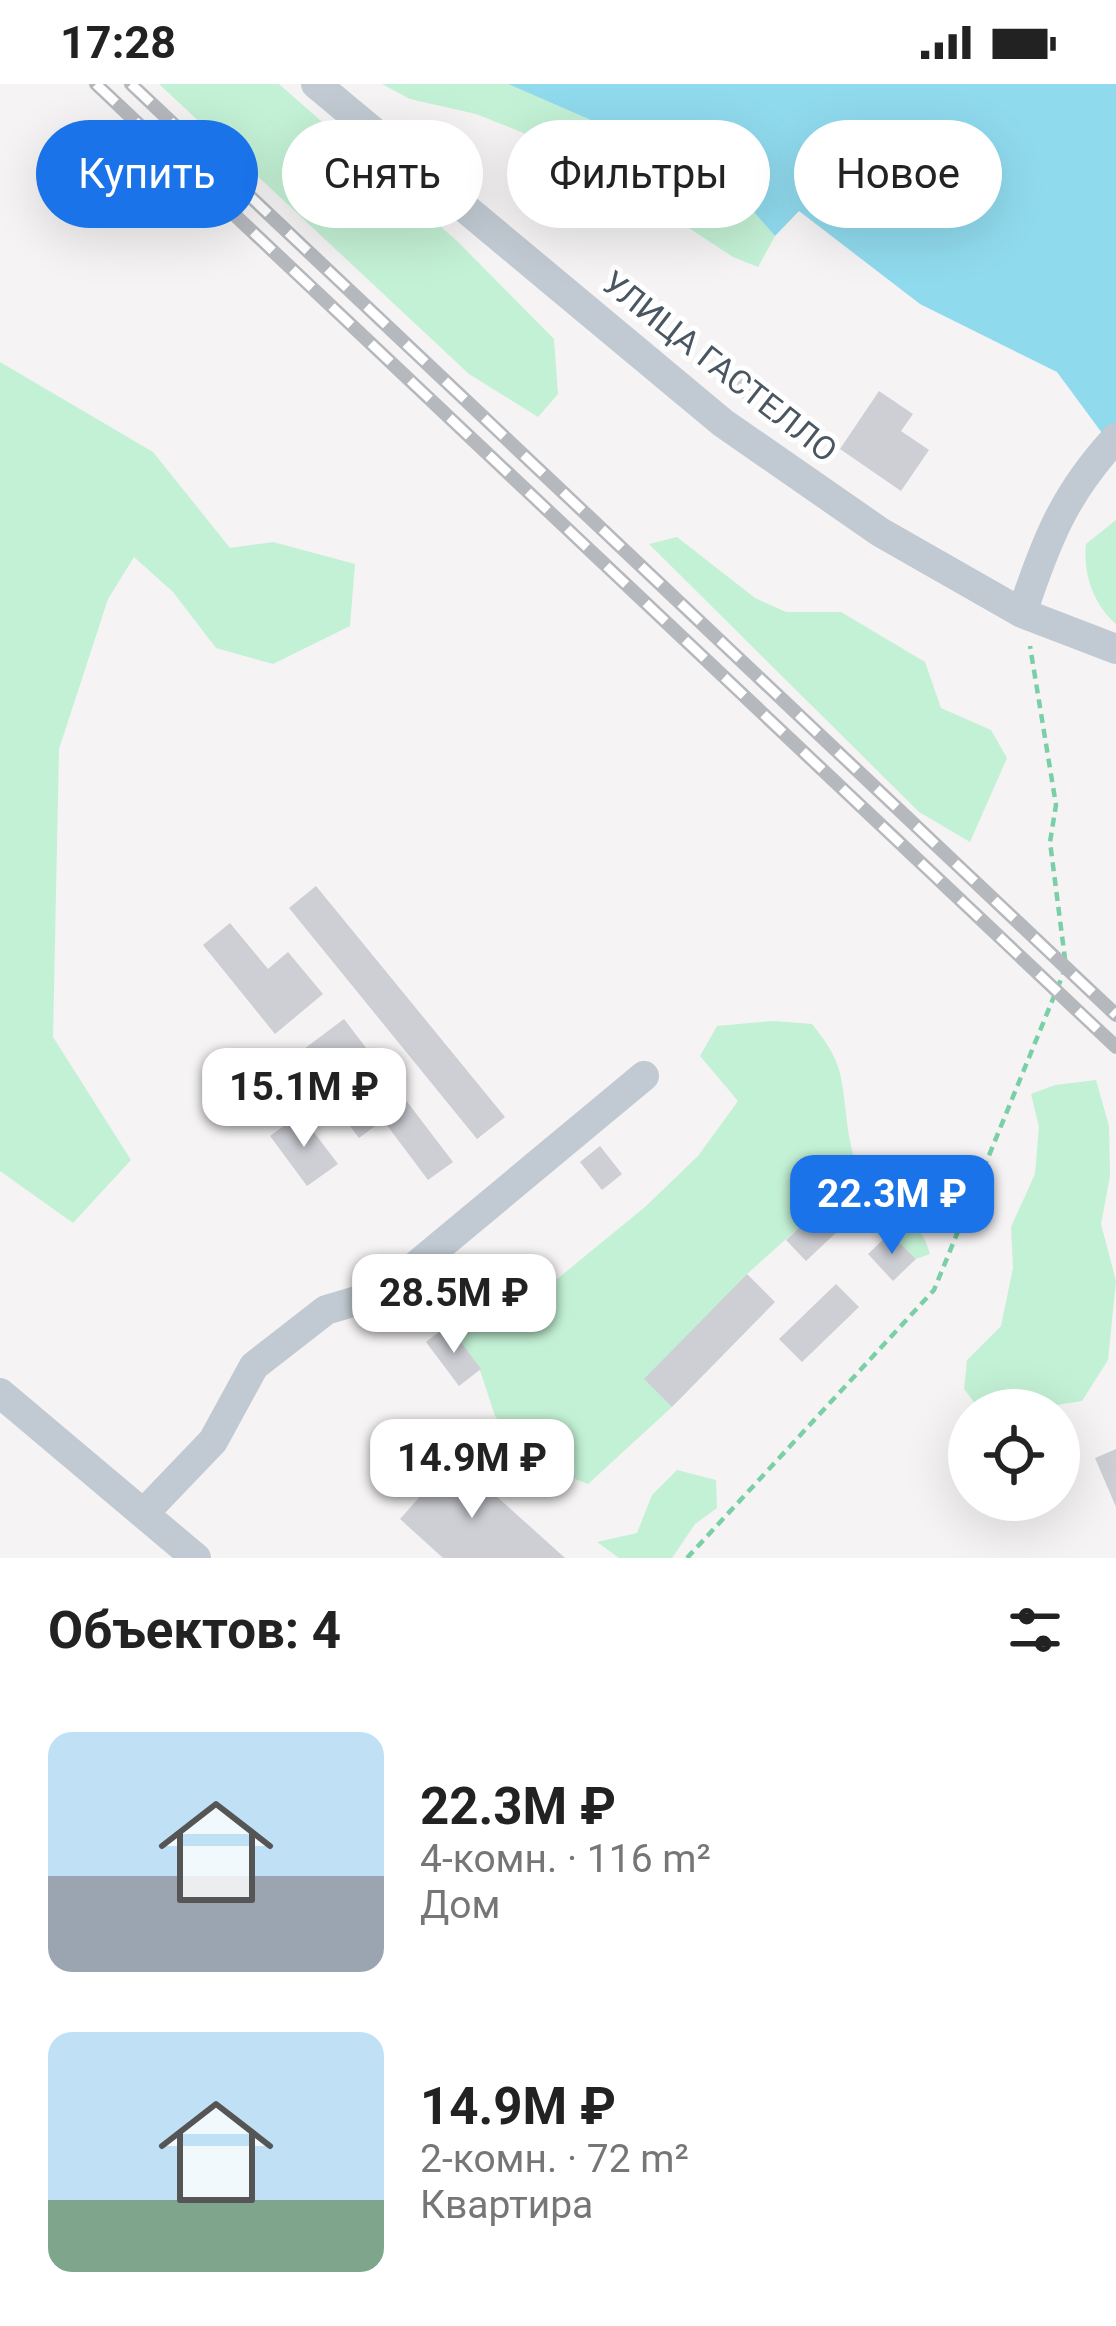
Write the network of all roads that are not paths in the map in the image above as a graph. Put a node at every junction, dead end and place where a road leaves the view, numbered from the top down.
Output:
1 (316, 84) edge
2 (1116, 438) edge
3 (1022, 613) junction
4 (1116, 649) edge
5 (644, 1076) dead end
6 (0, 1394) edge
7 (145, 1513) junction
8 (196, 1558) edge

1 - 3 street, УЛИЦА ГАСТЕЛЛО
2 - 3 street
3 - 4 street, УЛИЦА ГАСТЕЛЛО
5 - 7 street
6 - 7 street
7 - 8 street

